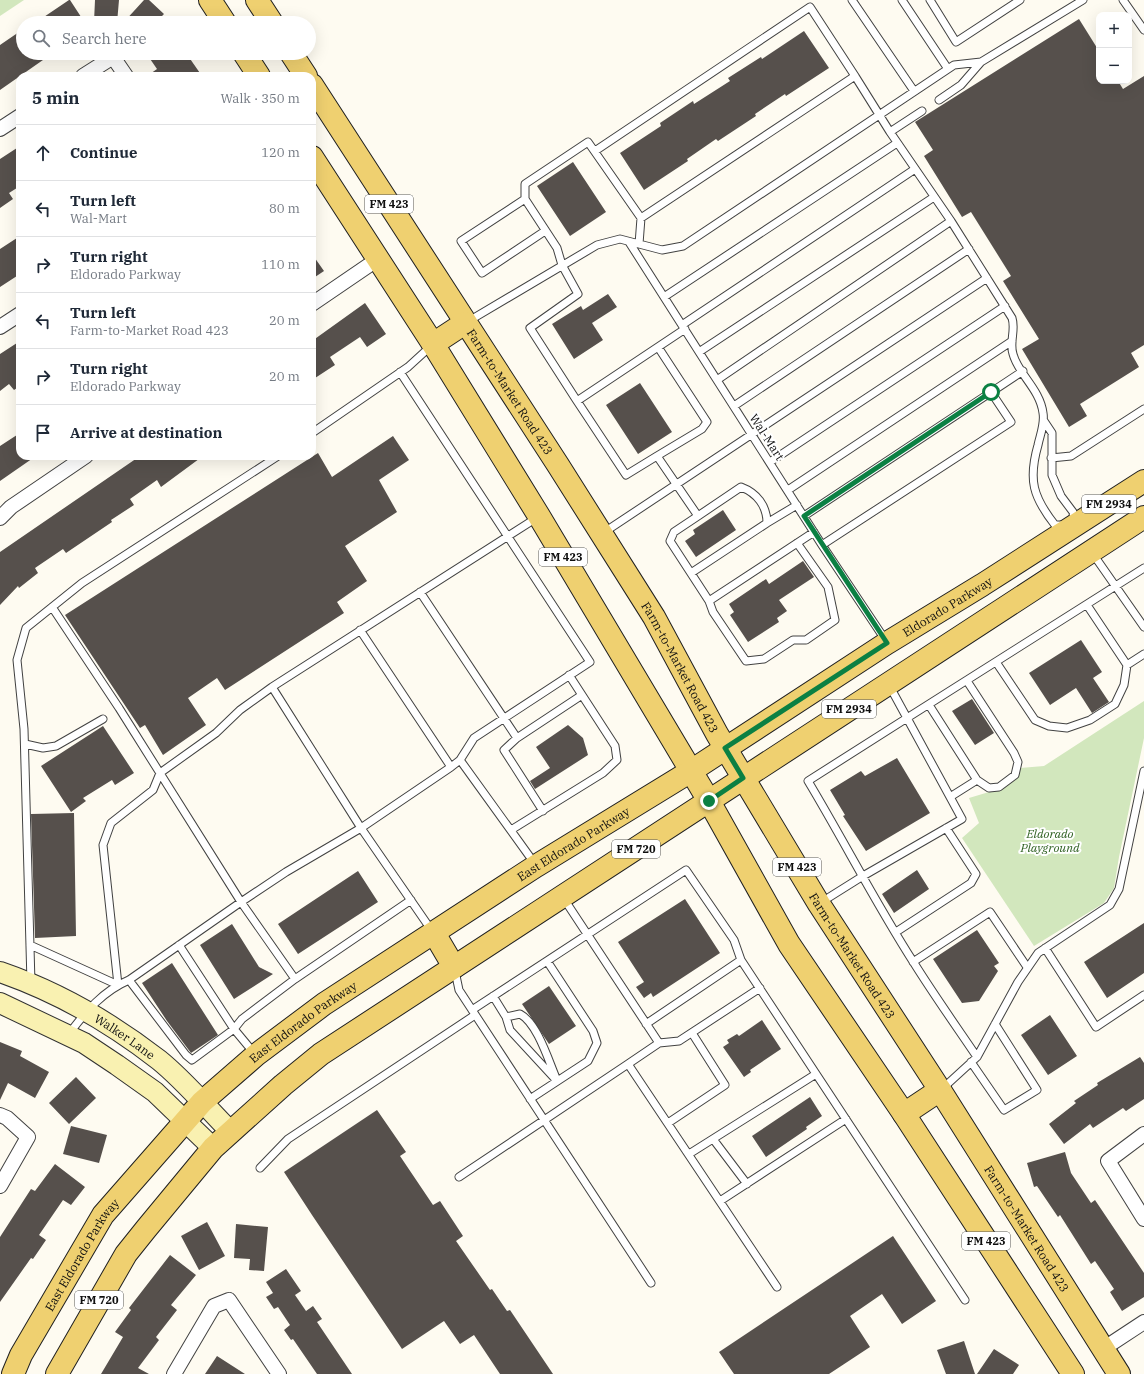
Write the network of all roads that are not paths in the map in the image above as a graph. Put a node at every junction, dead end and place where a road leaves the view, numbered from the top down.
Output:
1 (210, 0) edge
2 (257, 0) edge
3 (852, 0) edge
4 (902, 0) edge
5 (930, 0) edge
6 (1020, 0) edge
7 (1083, 0) edge
8 (1123, 0) edge
9 (220, 16) edge
10 (267, 16) edge
11 (1144, 30) edge
12 (107, 60) edge
13 (116, 60) edge
14 (249, 60) edge
15 (296, 60) edge
16 (981, 62) junction
17 (948, 69) junction
18 (89, 72) edge
19 (123, 72) edge
20 (256, 72) edge
21 (304, 72) edge
22 (855, 76) junction
23 (316, 91) edge
24 (914, 91) junction
25 (939, 100) dead end
26 (922, 111) dead end
27 (879, 114) junction
28 (16, 119) edge
29 (0, 129) edge
30 (890, 132) junction
31 (897, 143) junction
32 (595, 151) junction
33 (316, 163) edge
34 (915, 169) junction
35 (934, 197) junction
36 (525, 199) junction
37 (642, 218) junction
38 (951, 221) junction
39 (546, 231) junction
40 (629, 242) junction
41 (639, 244) junction
42 (968, 249) junction
43 (378, 258) junction
44 (562, 265) junction
45 (987, 278) junction
46 (664, 297) junction
47 (316, 301) edge
48 (1005, 306) junction
49 (16, 317) edge
50 (465, 323) junction
51 (0, 327) edge
52 (684, 327) junction
53 (1012, 342) junction
54 (433, 344) junction
55 (658, 347) junction
56 (699, 352) junction
57 (1023, 371) junction
58 (400, 372) junction
59 (717, 380) junction
60 (991, 392) junction
61 (577, 401) junction
62 (734, 406) junction
63 (1144, 409) edge
64 (1044, 421) junction
65 (316, 430) edge
66 (752, 434) junction
67 (657, 456) junction
68 (1051, 458) junction
69 (80, 460) edge
70 (272, 460) edge
71 (770, 462) junction
72 (1144, 481) edge
73 (675, 485) junction
74 (788, 490) junction
75 (797, 505) junction
76 (539, 516) junction
77 (698, 516) junction
78 (804, 516) junction
79 (1144, 517) edge
80 (0, 518) edge
81 (767, 523) junction
82 (1074, 526) junction
83 (814, 532) junction
84 (602, 534) junction
85 (508, 536) junction
86 (797, 543) junction
87 (822, 545) junction
88 (1091, 552) junction
89 (1144, 568) edge
90 (692, 573) junction
91 (1116, 585) junction
92 (420, 592) junction
93 (709, 601) junction
94 (1087, 605) junction
95 (52, 607) junction
96 (1144, 627) edge
97 (360, 630) junction
98 (887, 643) junction
99 (1144, 654) edge
100 (996, 662) junction
101 (1127, 665) junction
102 (569, 675) junction
103 (967, 681) junction
104 (889, 684) junction
105 (272, 687) junction
106 (582, 695) junction
107 (930, 704) junction
108 (907, 718) junction
109 (103, 719) dead end
110 (504, 719) junction
111 (517, 738) junction
112 (25, 744) junction
113 (725, 748) junction
114 (460, 760) junction
115 (451, 767) junction
116 (691, 770) junction
117 (1144, 771) edge
118 (160, 773) junction
119 (743, 778) junction
120 (977, 780) junction
121 (950, 797) junction
122 (709, 801) junction
123 (542, 811) junction
124 (361, 828) junction
125 (946, 828) junction
126 (510, 830) junction
127 (536, 866) junction
128 (863, 876) junction
129 (562, 896) junction
130 (410, 900) junction
131 (241, 902) junction
132 (819, 904) junction
133 (896, 932) junction
134 (434, 933) junction
135 (588, 935) junction
136 (30, 945) junction
137 (179, 945) junction
138 (1045, 948) junction
139 (742, 960) junction
140 (547, 961) junction
141 (914, 962) junction
142 (454, 967) junction
143 (1027, 967) junction
144 (0, 972) edge
145 (295, 979) junction
146 (128, 980) junction
147 (31, 983) junction
148 (118, 985) junction
149 (760, 988) junction
150 (1144, 995) edge
151 (493, 996) junction
152 (0, 1003) edge
153 (87, 1010) junction
154 (473, 1013) junction
155 (506, 1017) junction
156 (646, 1024) junction
157 (995, 1024) junction
158 (234, 1029) junction
159 (692, 1033) junction
160 (68, 1036) junction
161 (659, 1043) junction
162 (256, 1055) junction
163 (977, 1057) junction
164 (971, 1062) junction
165 (628, 1064) junction
166 (816, 1074) junction
167 (557, 1081) junction
168 (940, 1090) junction
169 (530, 1099) junction
170 (202, 1102) junction
171 (904, 1114) junction
172 (0, 1115) edge
173 (846, 1119) junction
174 (184, 1121) junction
175 (543, 1121) junction
176 (668, 1123) junction
177 (230, 1131) junction
178 (1144, 1134) edge
179 (713, 1139) junction
180 (213, 1148) junction
181 (689, 1154) junction
182 (260, 1168) dead end
183 (458, 1177) dead end
184 (747, 1184) junction
185 (0, 1186) edge
186 (720, 1201) junction
187 (1144, 1219) edge
188 (651, 1283) dead end
189 (778, 1287) dead end
190 (965, 1300) dead end
191 (1144, 1322) edge
192 (1103, 1348) junction
193 (13, 1374) edge
194 (58, 1374) edge
195 (174, 1374) edge
196 (279, 1374) edge
197 (1073, 1374) edge
198 (1119, 1374) edge

1 - 9 main road
2 - 10 main road
3 - 24 lane
4 - 17 lane
5 - 6 lane
7 - 16 lane
8 - 11 lane
12 - 18 street
13 - 19 street
14 - 20 main road
15 - 21 main road
16 - 17 lane
16 - 25 lane
17 - 24 lane
22 - 27 lane
22 - 32 lane
22 - 37 lane
23 - 50 main road, Farm-to-Market Road 423 / FM 423
24 - 27 lane
26 - 30 lane
27 - 30 lane
27 - 41 lane
28 - 29 street
30 - 31 lane
31 - 34 lane
31 - 46 lane
32 - 36 lane
32 - 37 lane
33 - 43 main road, FM 423
34 - 35 lane
34 - 52 lane
35 - 38 lane
35 - 56 lane
36 - 39 lane
36 - 39 lane
37 - 41 lane
38 - 42 lane
38 - 59 lane
39 - 44 lane
40 - 41 lane
40 - 44 lane
40 - 46 lane, Wal-Mart
42 - 45 lane
42 - 62 lane
43 - 47 street
43 - 54 main road, FM 423
44 - 50 lane
44 - 61 lane
45 - 48 lane
45 - 66 lane
46 - 52 lane, Wal-Mart
48 - 53 lane
48 - 71 lane
49 - 51 street
50 - 54 main road
50 - 84 main road, Farm-to-Market Road 423 / FM 423
52 - 55 lane
52 - 56 lane, Wal-Mart
53 - 57 lane
53 - 74 lane
54 - 58 lane
54 - 76 main road, FM 423
55 - 61 lane
55 - 67 lane
56 - 59 lane, Wal-Mart
57 - 60 lane
57 - 64 lane
58 - 65 lane
58 - 85 lane
59 - 62 lane, Wal-Mart
60 - 78 lane
60 - 87 lane
61 - 67 lane
62 - 66 lane, Wal-Mart
63 - 68 lane
64 - 68 lane
64 - 82 lane
66 - 71 lane, Wal-Mart
66 - 73 lane
67 - 73 lane
68 - 82 lane
69 - 80 street
70 - 95 lane
71 - 74 lane, Wal-Mart
72 - 82 main road, Eldorado Parkway / FM 2934
73 - 77 lane
73 - 84 lane
74 - 75 lane, Wal-Mart
75 - 78 lane, Wal-Mart
75 - 81 lane
76 - 85 lane
76 - 116 main road, FM 423
77 - 81 lane
77 - 90 lane
78 - 83 lane, Wal-Mart
79 - 88 main road, FM 2934
81 - 90 lane
82 - 88 main road
82 - 98 main road, Eldorado Parkway / FM 2934
83 - 86 lane
83 - 87 lane, Wal-Mart
84 - 113 main road, Farm-to-Market Road 423 / FM 423
85 - 92 lane
85 - 102 lane
86 - 93 lane
86 - 93 lane
87 - 98 lane, Wal-Mart
88 - 91 lane
88 - 104 main road, FM 2934
89 - 91 lane
90 - 93 lane
91 - 94 lane
91 - 96 lane
92 - 97 lane
92 - 110 lane
94 - 100 lane
94 - 101 lane
95 - 112 lane
95 - 118 lane
97 - 105 lane
97 - 115 lane
98 - 113 main road, Eldorado Parkway / FM 2934
99 - 101 lane
100 - 101 lane
100 - 103 lane
102 - 106 lane
102 - 110 lane
103 - 107 lane
103 - 120 lane
104 - 108 lane
104 - 119 main road, FM 2934
105 - 118 lane
105 - 124 lane
106 - 111 lane
106 - 123 lane
107 - 108 lane
107 - 120 lane
108 - 121 lane
108 - 128 lane
109 - 112 lane
110 - 111 lane
110 - 114 lane
111 - 123 lane
112 - 136 lane
113 - 116 main road, Eldorado Parkway / FM 2934
113 - 119 main road, Farm-to-Market Road 423 / FM 423
114 - 115 lane
114 - 126 lane
115 - 124 lane
116 - 122 main road, FM 423
116 - 127 main road, East Eldorado Parkway
117 - 138 lane
118 - 131 lane
118 - 148 lane
119 - 122 main road, FM 2934
119 - 132 main road, Farm-to-Market Road 423 / FM 423
120 - 121 lane
121 - 125 lane
122 - 129 main road, FM 720
122 - 171 main road, FM 423
123 - 126 lane
124 - 130 lane
124 - 131 lane
125 - 128 lane
125 - 133 lane
126 - 127 lane
127 - 134 main road, East Eldorado Parkway
128 - 132 lane
128 - 133 lane
129 - 135 lane
129 - 142 main road, FM 720
130 - 134 lane
130 - 145 lane
131 - 137 lane
131 - 145 lane
132 - 168 main road, Farm-to-Market Road 423 / FM 423
133 - 141 lane
134 - 142 main road
134 - 162 main road, East Eldorado Parkway
135 - 139 lane
135 - 140 lane
135 - 156 lane
136 - 147 lane
136 - 148 lane
137 - 146 lane
137 - 158 lane
138 - 143 lane
138 - 150 lane
139 - 149 lane
139 - 156 lane
140 - 151 lane
140 - 167 lane
141 - 143 lane
141 - 163 lane
142 - 154 lane
142 - 177 main road, FM 720
143 - 157 lane
144 - 147 street, Walker Lane
145 - 158 lane
146 - 148 lane
146 - 158 lane
147 - 153 street, Walker Lane
148 - 153 lane
149 - 159 lane
149 - 166 lane
151 - 154 lane
151 - 155 lane
152 - 160 street
153 - 160 lane
153 - 170 street, Walker Lane
154 - 169 lane
154 - 182 lane
155 - 167 lane
155 - 167 lane
156 - 161 lane
157 - 163 lane
157 - 164 lane
158 - 162 lane
159 - 161 lane
159 - 176 lane
160 - 174 street
161 - 165 lane
162 - 170 main road, East Eldorado Parkway
163 - 164 lane
164 - 168 lane
165 - 175 lane
165 - 176 lane
166 - 173 lane
166 - 179 lane
167 - 169 lane
168 - 171 main road
168 - 192 main road, Farm-to-Market Road 423 / FM 423
169 - 175 lane
170 - 174 main road, East Eldorado Parkway
170 - 177 street, Walker Lane
171 - 197 main road, FM 423
172 - 185 street
173 - 184 lane
173 - 190 lane
174 - 180 street
174 - 193 main road, East Eldorado Parkway
175 - 183 lane
175 - 188 lane
176 - 181 lane
177 - 180 main road, FM 720
178 - 187 street
179 - 181 lane
179 - 184 lane
180 - 194 main road, FM 720
181 - 186 lane
184 - 186 lane
186 - 189 lane
191 - 192 street
192 - 198 main road, Farm-to-Market Road 423 / FM 423
195 - 196 street

